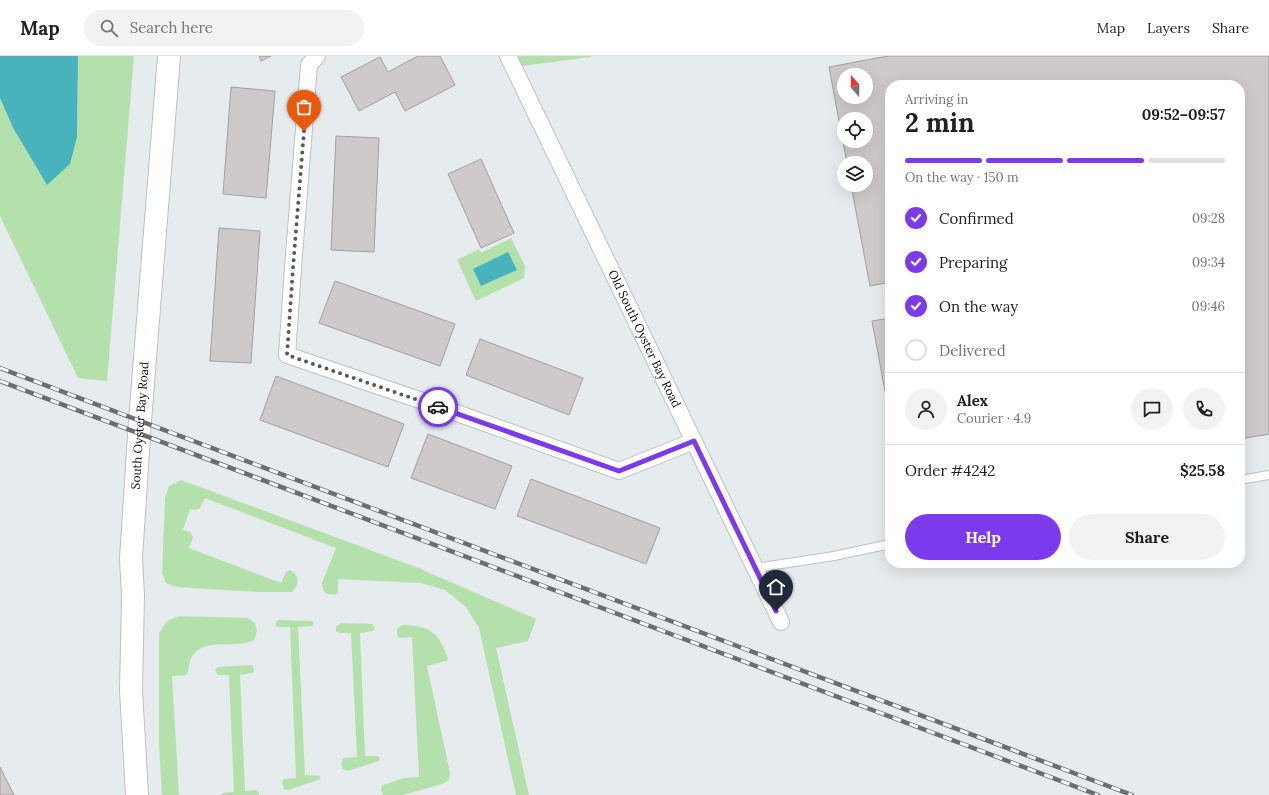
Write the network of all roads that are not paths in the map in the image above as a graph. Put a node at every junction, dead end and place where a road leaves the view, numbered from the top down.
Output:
1 (169, 56) edge
2 (317, 56) edge
3 (508, 56) edge
4 (694, 441) junction
5 (1269, 475) edge
6 (1245, 479) edge
7 (885, 545) edge
8 (755, 568) junction
9 (781, 622) dead end
10 (137, 795) edge

1 - 10 main road, South Oyster Bay Road
2 - 4 street
3 - 4 street, Old South Oyster Bay Road
4 - 8 street, Old South Oyster Bay Road
5 - 6 lane
7 - 8 lane
8 - 9 street, Old South Oyster Bay Road

